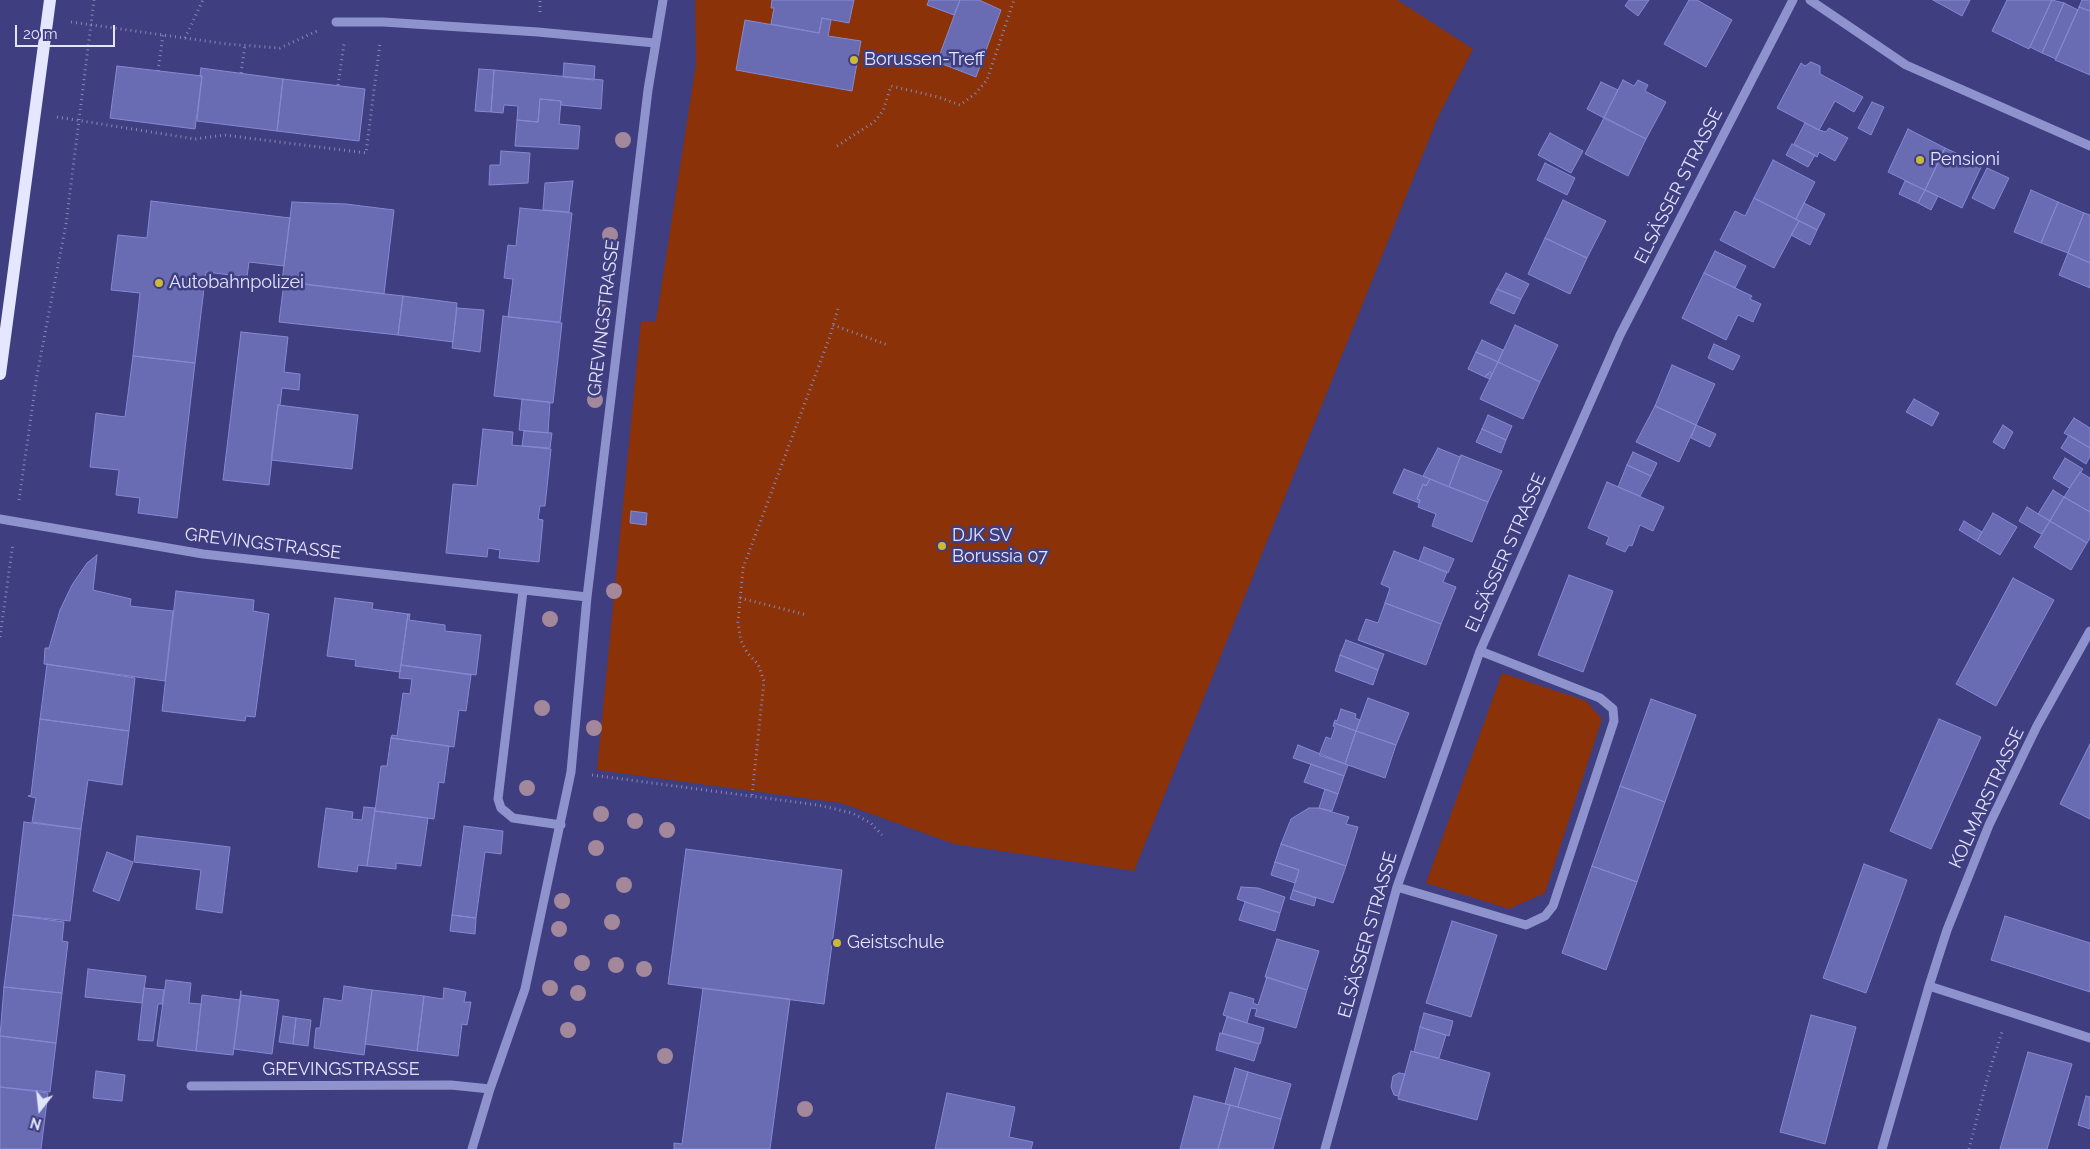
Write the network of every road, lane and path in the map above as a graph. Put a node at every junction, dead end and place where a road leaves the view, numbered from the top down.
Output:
1 (50, 0) edge
2 (94, 0) edge
3 (203, 0) edge
4 (663, 0) edge
5 (1014, 0) edge
6 (1793, 0) edge
7 (1810, 0) edge
8 (47, 19) junction
9 (336, 22) joint
10 (347, 22) junction
11 (383, 22) junction
12 (91, 25) junction
13 (163, 35) junction
14 (185, 38) junction
15 (655, 44) junction
16 (244, 45) junction
17 (158, 71) dead end
18 (241, 74) dead end
19 (338, 85) dead end
20 (34, 113) junction
21 (79, 122) junction
22 (837, 146) dead end
23 (2090, 146) edge
24 (838, 309) dead end
25 (833, 325) junction
26 (888, 345) dead end
27 (0, 374) edge
28 (0, 519) edge
29 (16, 522) junction
30 (523, 590) junction
31 (587, 597) junction
32 (740, 598) junction
33 (807, 615) dead end
34 (2090, 631) edge
35 (0, 637) edge
36 (1480, 651) junction
37 (571, 772) junction
38 (752, 795) junction
39 (561, 825) junction
40 (882, 834) dead end
41 (1397, 887) junction
42 (1929, 986) junction
43 (2009, 1012) junction
44 (2090, 1038) edge
45 (191, 1086) dead end
46 (490, 1089) junction
47 (472, 1149) edge
48 (1325, 1149) edge
49 (1882, 1149) edge
50 (1969, 1149) edge

1 - 8 main road
2 - 12 path
3 - 14 path
4 - 15 street, GREVINGSTRASSE
5 - 22 path
6 - 36 street, ELSÄSSER STRASSE
7 - 23 street
8 - 12 path
8 - 20 main road
9 - 10 street
9 - 16 path
10 - 11 street
10 - 19 path
11 - 15 street
11 - 21 path
12 - 13 path
12 - 21 path
13 - 14 path
13 - 17 path
14 - 16 path
15 - 31 street, GREVINGSTRASSE
16 - 18 path
20 - 21 path
20 - 27 main road
21 - 29 path
24 - 25 path
25 - 26 path
25 - 32 path
28 - 29 street, GREVINGSTRASSE
29 - 30 street, GREVINGSTRASSE
29 - 35 path
30 - 31 street, GREVINGSTRASSE
30 - 39 street
31 - 37 street, GREVINGSTRASSE
32 - 33 path
32 - 38 path
34 - 42 street, KOLMARSTRASSE
36 - 41 street, ELSÄSSER STRASSE
36 - 41 street
37 - 38 path
37 - 39 street, GREVINGSTRASSE
38 - 40 path
39 - 46 street, GREVINGSTRASSE
41 - 48 street, ELSÄSSER STRASSE
42 - 43 street
42 - 49 street, KOLMARSTRASSE
43 - 44 street
43 - 50 path
45 - 46 street, GREVINGSTRASSE
46 - 47 street, GREVINGSTRASSE

